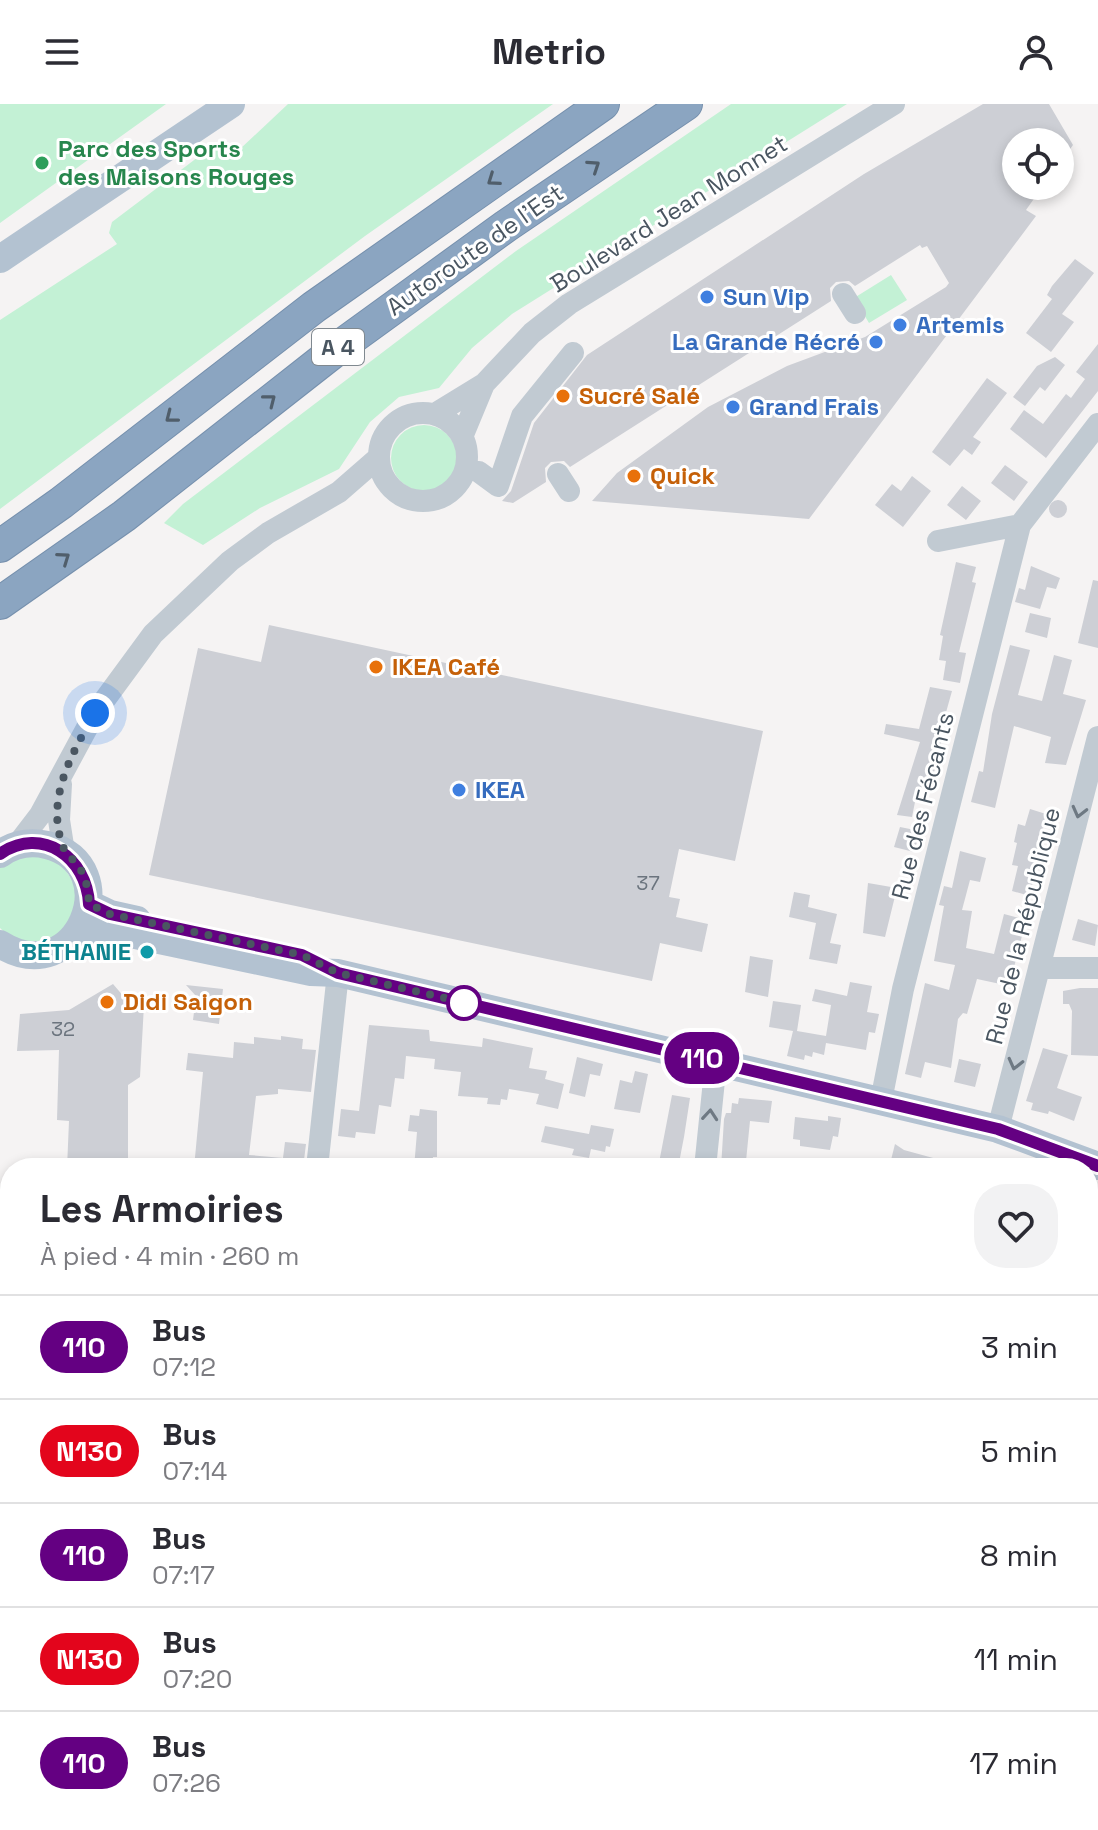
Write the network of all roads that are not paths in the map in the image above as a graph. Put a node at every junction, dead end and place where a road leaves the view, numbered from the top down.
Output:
1 (231, 104) edge
2 (603, 104) edge
3 (686, 104) edge
4 (894, 104) edge
5 (0, 259) edge
6 (573, 353) dead end
7 (484, 384) junction
8 (435, 414) junction
9 (1098, 424) edge
10 (462, 437) junction
11 (378, 458) junction
12 (479, 472) dead end
13 (390, 487) junction
14 (339, 492) junction
15 (1020, 525) junction
16 (938, 541) dead end
17 (0, 546) edge
18 (0, 603) edge
19 (1098, 737) edge
20 (1094, 765) edge
21 (63, 771) junction
22 (9, 850) edge
23 (64, 852) junction
24 (84, 917) junction
25 (0, 944) edge
26 (1039, 968) junction
27 (1098, 968) edge
28 (338, 973) junction
29 (716, 1061) junction
30 (881, 1101) junction
31 (998, 1129) junction
32 (318, 1158) edge
33 (706, 1158) edge
34 (1076, 1158) edge

1 - 5 main road
2 -> 17 highway, Autoroute de l’Est / A 4
18 -> 3 highway, Autoroute de l’Est / A 4
4 - 7 street, Boulevard Jean Monnet
6 - 12 street
7 - 8 street, Boulevard Jean Monnet
7 - 10 street, Boulevard Jean Monnet
8 - 10 street
8 - 11 street, Boulevard Jean Monnet
9 - 15 street
10 - 13 street, Boulevard Jean Monnet
11 - 13 street
11 - 14 street, Boulevard Jean Monnet
13 - 14 street, Boulevard Jean Monnet
14 - 21 street, Boulevard Jean Monnet
15 - 16 street
15 - 30 street, Rue des Fécants
19 - 20 street, Rue de la République
20 -> 26 street, Rue de la République
21 - 22 street, Boulevard Jean Monnet
21 - 23 street, Boulevard Jean Monnet
22 - 23 main road
23 - 24 main road
24 - 25 main road
24 - 28 main road
26 - 27 street
26 -> 31 street, Rue de la République
28 - 29 main road
28 - 32 street
29 - 30 main road
33 -> 29 street
30 - 31 main road
31 - 34 main road

